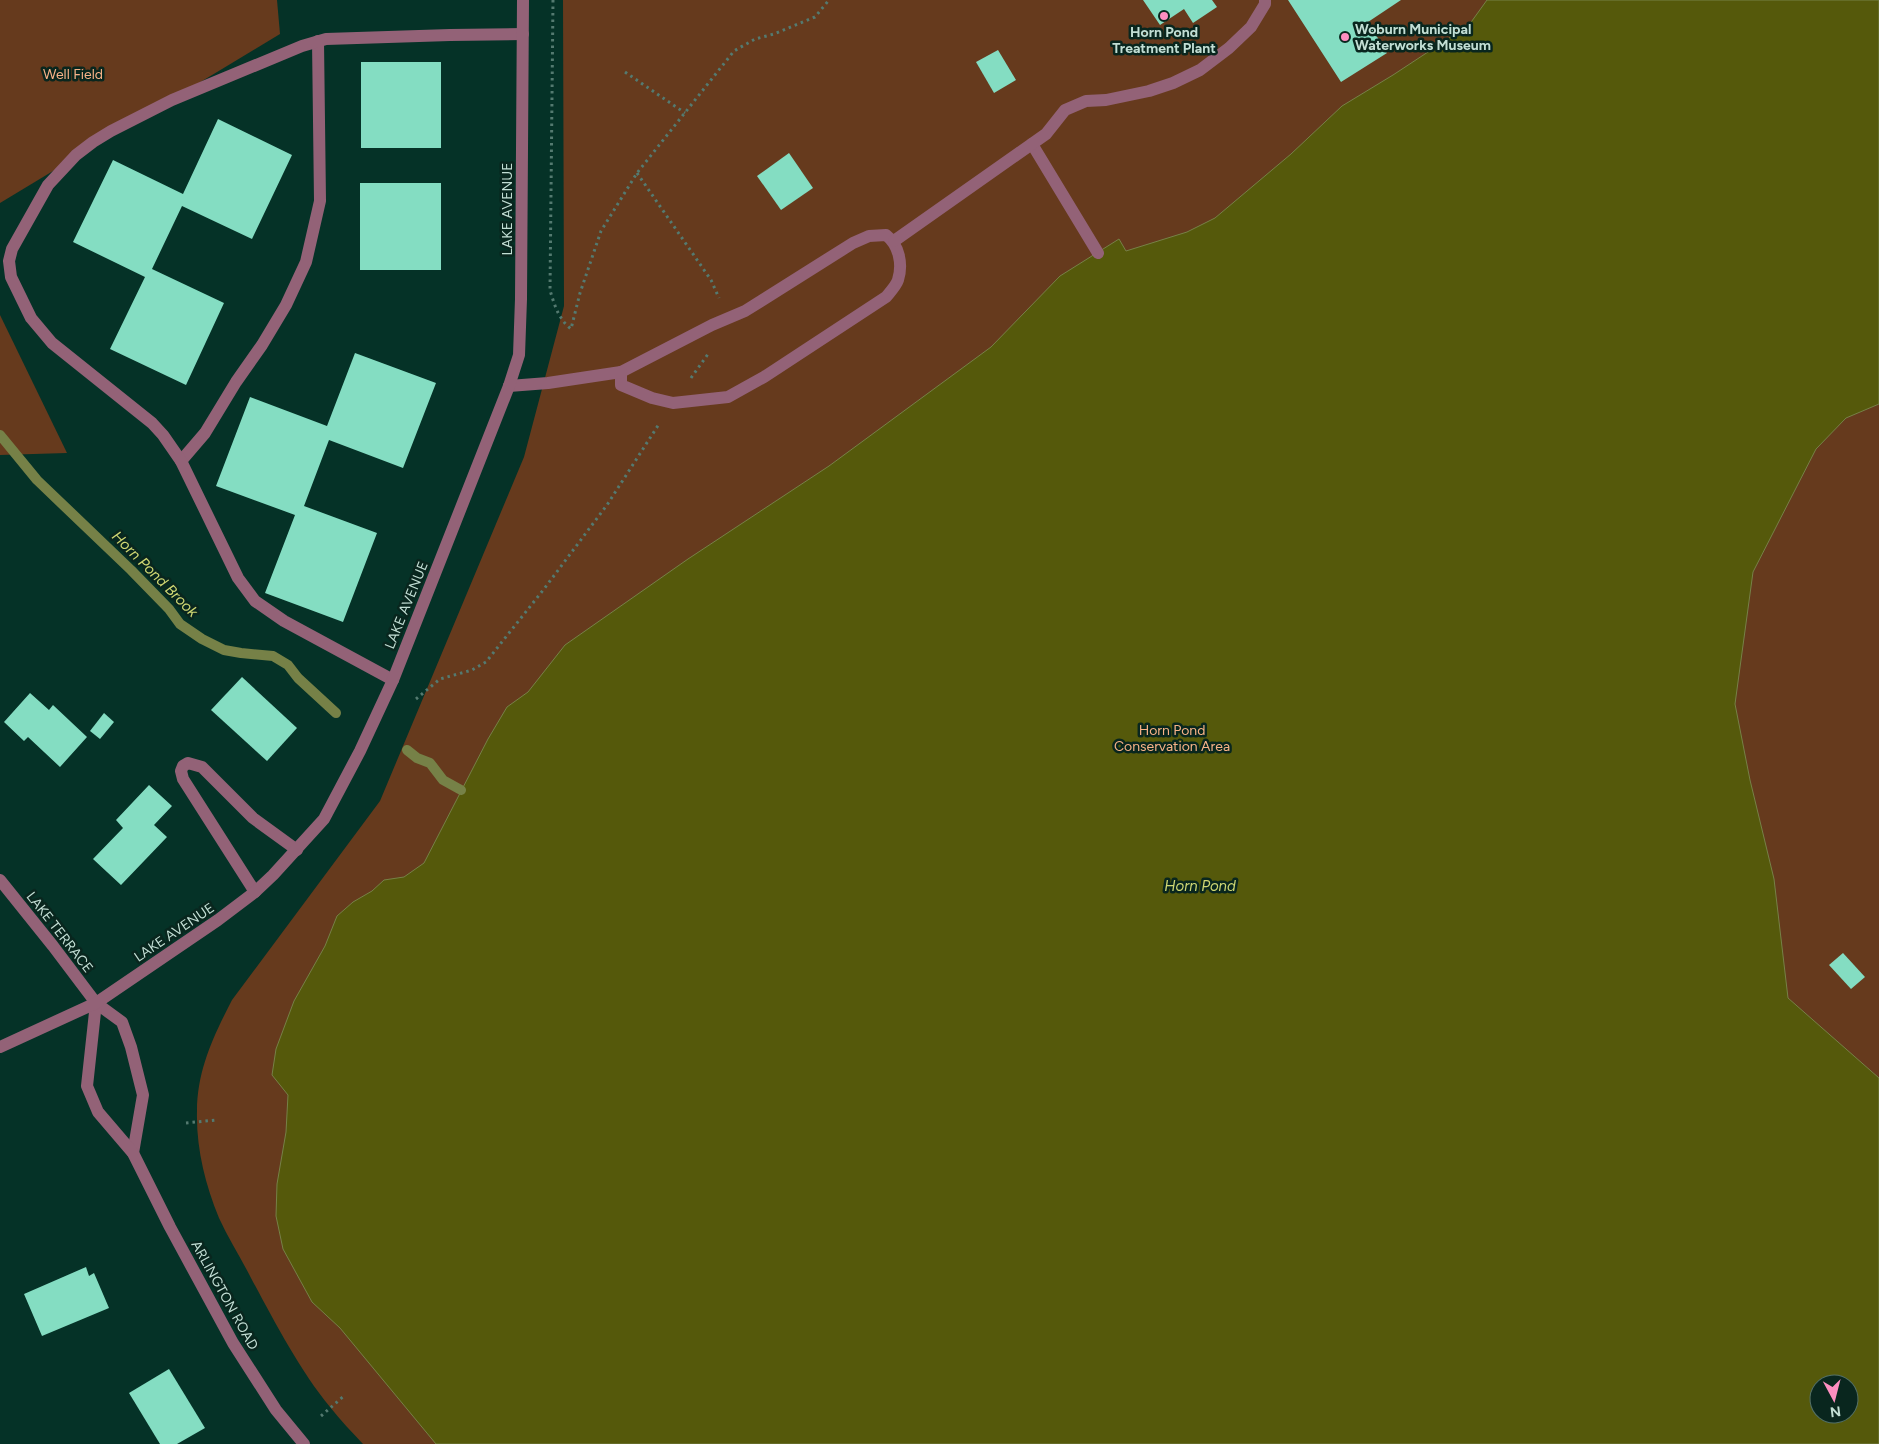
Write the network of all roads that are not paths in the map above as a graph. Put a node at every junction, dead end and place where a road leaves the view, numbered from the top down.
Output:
1 (523, 0) edge
2 (1265, 0) edge
3 (523, 34) junction
4 (318, 41) junction
5 (1032, 144) junction
6 (894, 241) junction
7 (1098, 253) dead end
8 (621, 372) junction
9 (510, 386) junction
10 (181, 461) junction
11 (393, 680) junction
12 (297, 850) junction
13 (0, 880) edge
14 (255, 892) junction
15 (96, 1003) junction
16 (0, 1047) edge
17 (133, 1153) junction
18 (304, 1444) edge

1 - 3 street, LAKE AVENUE
2 - 5 street
3 - 4 street
3 - 9 street, LAKE AVENUE
4 - 10 street
4 - 10 street
5 - 6 street
5 - 7 street
6 - 8 street
6 - 8 street
8 - 9 street
9 - 11 street, LAKE AVENUE
10 - 11 street
11 - 12 street, LAKE AVENUE
12 - 14 street, LAKE AVENUE
12 - 14 street
13 - 15 street, LAKE TERRACE
14 - 15 street, LAKE AVENUE
15 - 16 street, LAKE AVENUE
15 - 17 street, ARLINGTON ROAD
15 - 17 street
17 - 18 street, ARLINGTON ROAD

